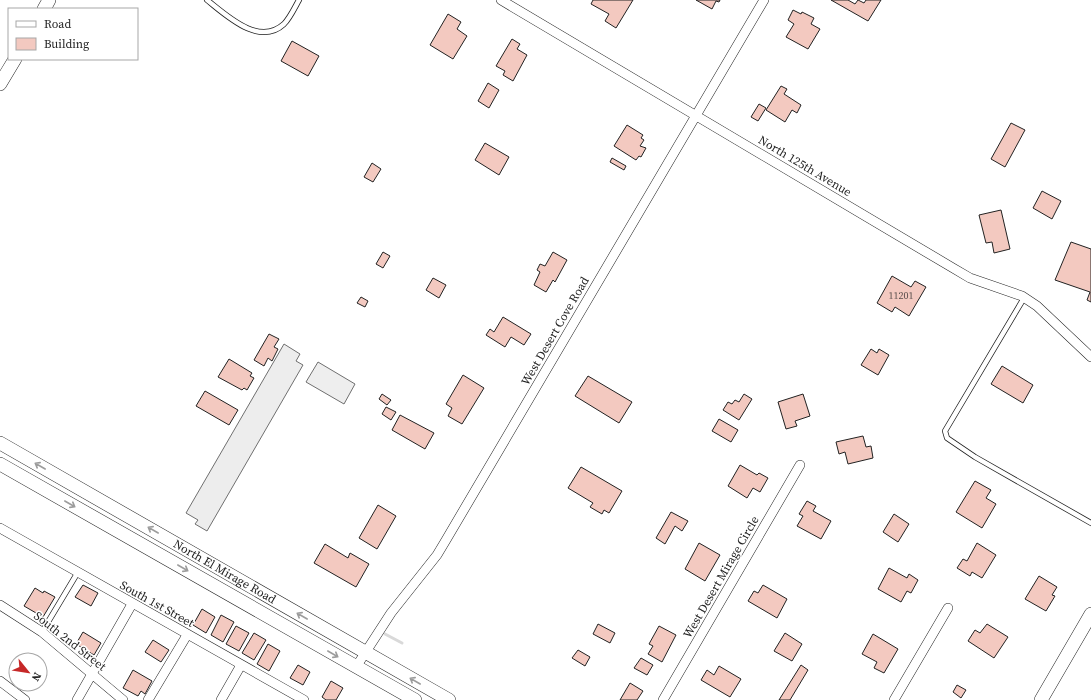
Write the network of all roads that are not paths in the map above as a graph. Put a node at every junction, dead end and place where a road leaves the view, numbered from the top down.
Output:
1 (208, 0) edge
2 (299, 0) edge
3 (501, 0) edge
4 (764, 0) edge
5 (14, 60) edge
6 (0, 84) edge
7 (696, 115) junction
8 (1024, 298) junction
9 (1091, 357) edge
10 (0, 442) edge
11 (0, 464) edge
12 (800, 465) dead end
13 (1091, 523) edge
14 (0, 528) edge
15 (78, 572) junction
16 (0, 604) edge
17 (132, 604) junction
18 (948, 608) dead end
19 (1091, 614) edge
20 (42, 632) junction
21 (187, 635) junction
22 (365, 652) junction
23 (241, 665) junction
24 (356, 667) junction
25 (92, 673) junction
26 (0, 681) edge
27 (299, 699) edge
28 (25, 700) edge
29 (77, 700) edge
30 (123, 700) edge
31 (148, 700) edge
32 (221, 700) edge
33 (415, 700) edge
34 (449, 700) edge
35 (663, 700) edge
36 (894, 700) edge
37 (1041, 700) edge

1 - 2 lane
3 - 7 street, North 125th Avenue
4 - 7 street, West Desert Cove Road
5 - 6 main road
7 - 8 street, North 125th Avenue
7 - 22 street, West Desert Cove Road
8 - 9 street, North 125th Avenue
8 - 13 lane
22 -> 10 main road, North El Mirage Road
11 -> 24 main road, North El Mirage Road
12 - 35 street, West Desert Mirage Circle
14 - 15 street, South 1st Street
15 - 17 street, South 1st Street
15 - 20 lane
16 - 20 street, South 2nd Street
17 - 21 street, South 1st Street
17 - 25 street
18 - 36 street
19 - 37 main road
20 - 25 street, South 2nd Street
21 - 23 street, South 1st Street
21 - 31 street
22 - 24 street, West Desert Cove Road
34 -> 22 main road, North El Mirage Road
23 - 27 street, South 1st Street
23 - 32 street
24 - 33 main road, North El Mirage Road
25 - 29 street
25 - 30 street, South 2nd Street
26 - 28 street

